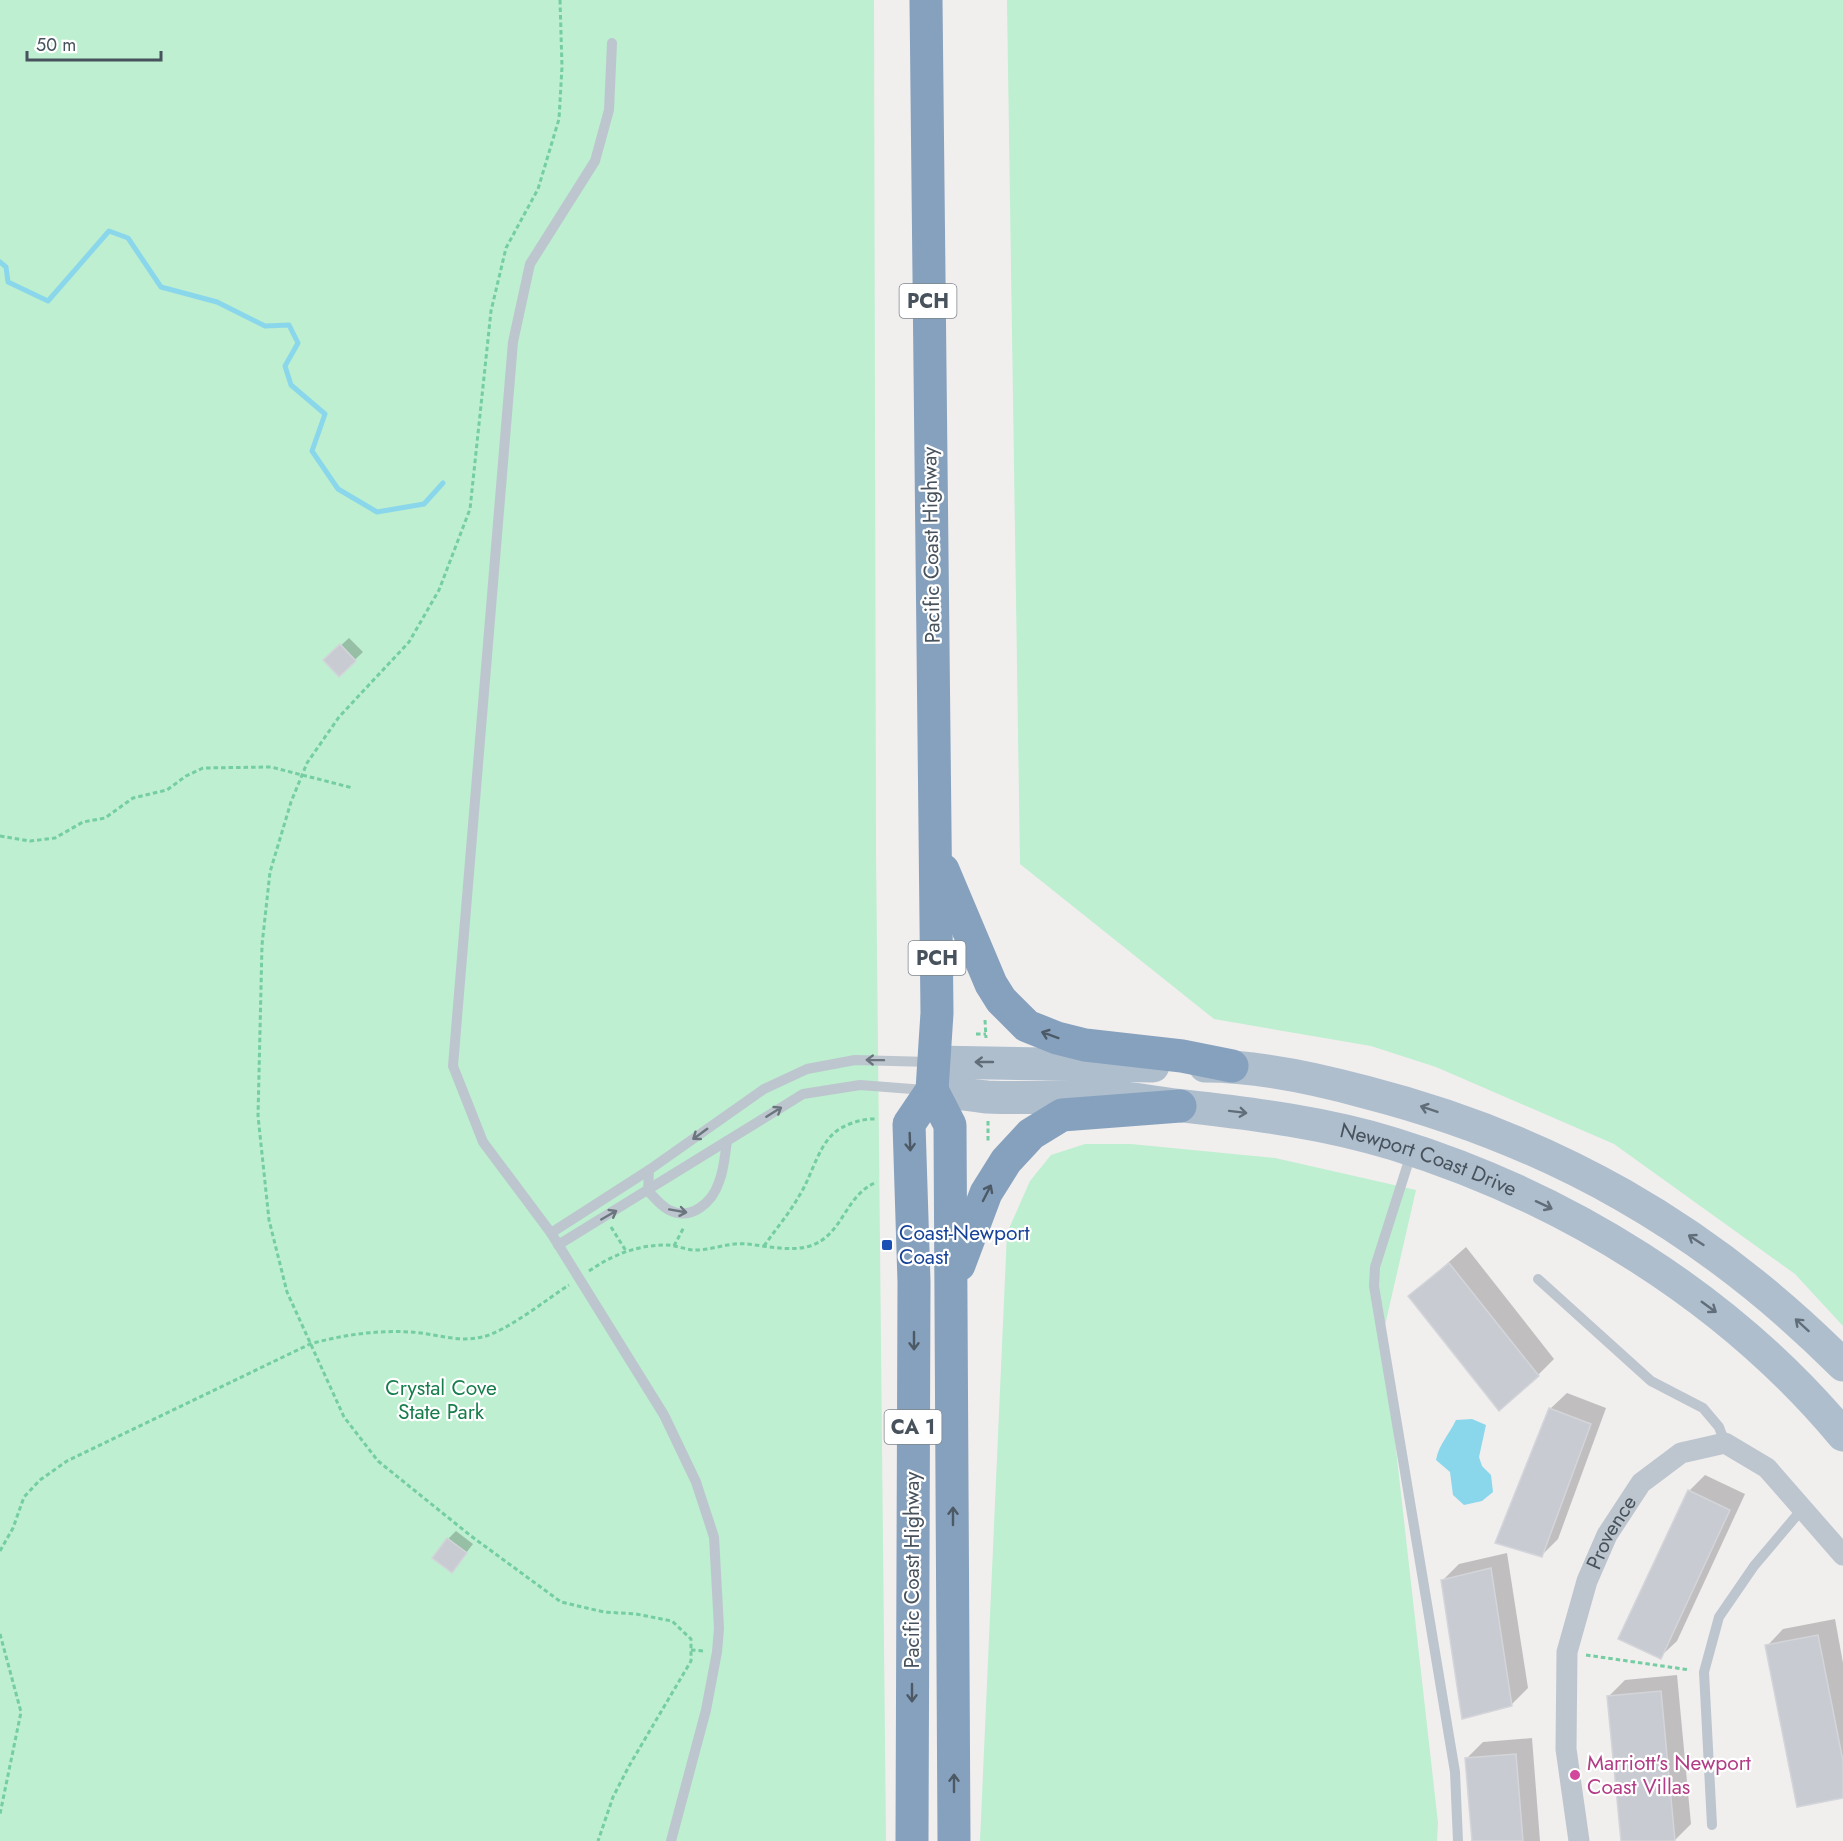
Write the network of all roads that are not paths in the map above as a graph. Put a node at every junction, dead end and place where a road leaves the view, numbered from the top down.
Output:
1 (926, 0) edge
2 (612, 43) dead end
3 (937, 855) junction
4 (1232, 1066) junction
5 (933, 1076) junction
6 (1180, 1106) junction
7 (727, 1141) junction
8 (1412, 1151) junction
9 (649, 1170) junction
10 (648, 1191) junction
11 (551, 1233) junction
12 (558, 1245) junction
13 (1538, 1279) dead end
14 (951, 1287) junction
15 (1843, 1365) edge
16 (1843, 1435) edge
17 (1725, 1443) junction
18 (1803, 1508) junction
19 (1843, 1555) edge
20 (1712, 1825) dead end
21 (672, 1841) edge
22 (912, 1841) edge
23 (954, 1841) edge
24 (1458, 1841) edge
25 (1579, 1841) edge

1 - 3 highway, Pacific Coast Highway / PCH
2 - 11 lane
4 -> 3 highway
3 - 5 highway, Pacific Coast Highway / PCH
4 -> 5 main road
15 -> 4 main road
5 - 6 main road, Newport Coast Drive
7 -> 5 lane
5 -> 9 lane
5 - 14 highway, Pacific Coast Highway / CA 1
5 -> 22 highway, Pacific Coast Highway / CA 1
6 -> 8 main road, Newport Coast Drive
14 -> 6 highway
7 - 10 lane
10 -> 7 lane
8 -> 16 main road, Newport Coast Drive
8 - 24 lane
9 - 10 lane
9 - 11 lane
12 -> 10 lane
11 - 12 lane
12 - 21 lane
13 - 17 lane
23 -> 14 highway, Pacific Coast Highway / CA 1
17 - 18 street
17 - 25 street, Provence
18 - 19 street
18 - 20 lane

